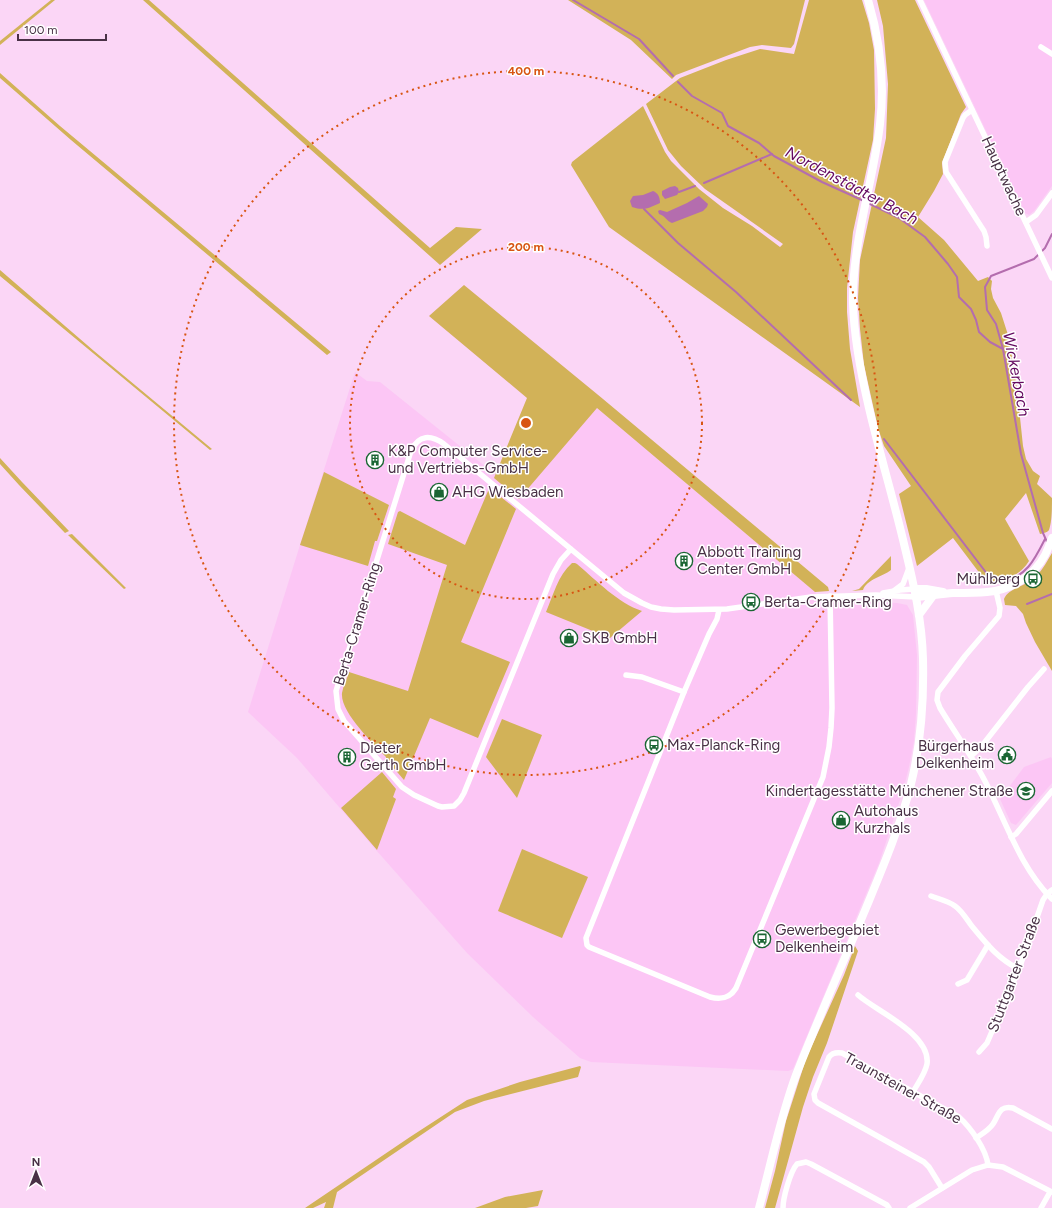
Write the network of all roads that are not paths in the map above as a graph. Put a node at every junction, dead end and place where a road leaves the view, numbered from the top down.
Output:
1 (868, 0) edge
2 (920, 0) edge
3 (1042, 47) dead end
4 (1052, 54) edge
5 (972, 110) junction
6 (1052, 193) edge
7 (1026, 222) junction
8 (987, 246) dead end
9 (1051, 275) edge
10 (1052, 538) edge
11 (571, 548) junction
12 (909, 567) junction
13 (894, 591) junction
14 (996, 591) junction
15 (915, 593) junction
16 (953, 593) junction
17 (876, 595) junction
18 (830, 596) junction
19 (933, 596) junction
20 (719, 610) junction
21 (919, 615) junction
22 (1044, 669) dead end
23 (626, 675) dead end
24 (684, 692) junction
25 (971, 756) junction
26 (1052, 791) edge
27 (1011, 837) junction
28 (1052, 890) edge
29 (1047, 894) junction
30 (931, 896) dead end
31 (1052, 899) edge
32 (988, 945) junction
33 (1019, 969) junction
34 (958, 984) dead end
35 (858, 995) dead end
36 (979, 1052) dead end
37 (913, 1092) junction
38 (1052, 1129) edge
39 (976, 1138) junction
40 (988, 1165) junction
41 (942, 1188) junction
42 (1051, 1192) edge
43 (759, 1208) edge
44 (784, 1208) edge
45 (889, 1208) edge
46 (910, 1208) edge
47 (1041, 1208) edge

1 - 12 main road
2 - 5 street, Hauptwache
3 - 4 street
5 - 7 street, Hauptwache
5 - 8 street
6 - 7 street
7 - 9 street, Hauptwache
10 - 14 main road
11 - 11 street, Berta-Cramer-Ring
11 - 20 street, Berta-Cramer-Ring
12 - 13 street
12 - 15 main road
13 - 15 street
13 - 17 street
14 - 16 main road
14 - 25 street
15 - 16 main road
15 - 17 street
15 - 19 main road
15 - 21 main road
16 - 19 main road
17 - 18 street
18 - 20 street
18 - 24 street
19 - 21 main road
20 - 24 street
21 - 43 main road
22 - 25 street
23 - 24 street
25 - 27 street
26 - 27 street
27 - 29 street
28 - 29 street
29 - 31 street
29 - 33 street, Stuttgarter Straße
30 - 32 street
32 - 33 street
32 - 34 street
33 - 36 street, Stuttgarter Straße
35 - 37 street
37 - 39 street, Traunsteiner Straße
37 - 41 street, Traunsteiner Straße
38 - 39 street
39 - 40 street, Traunsteiner Straße
40 - 41 street
40 - 42 street
41 - 46 street
42 - 47 street
44 - 45 street

